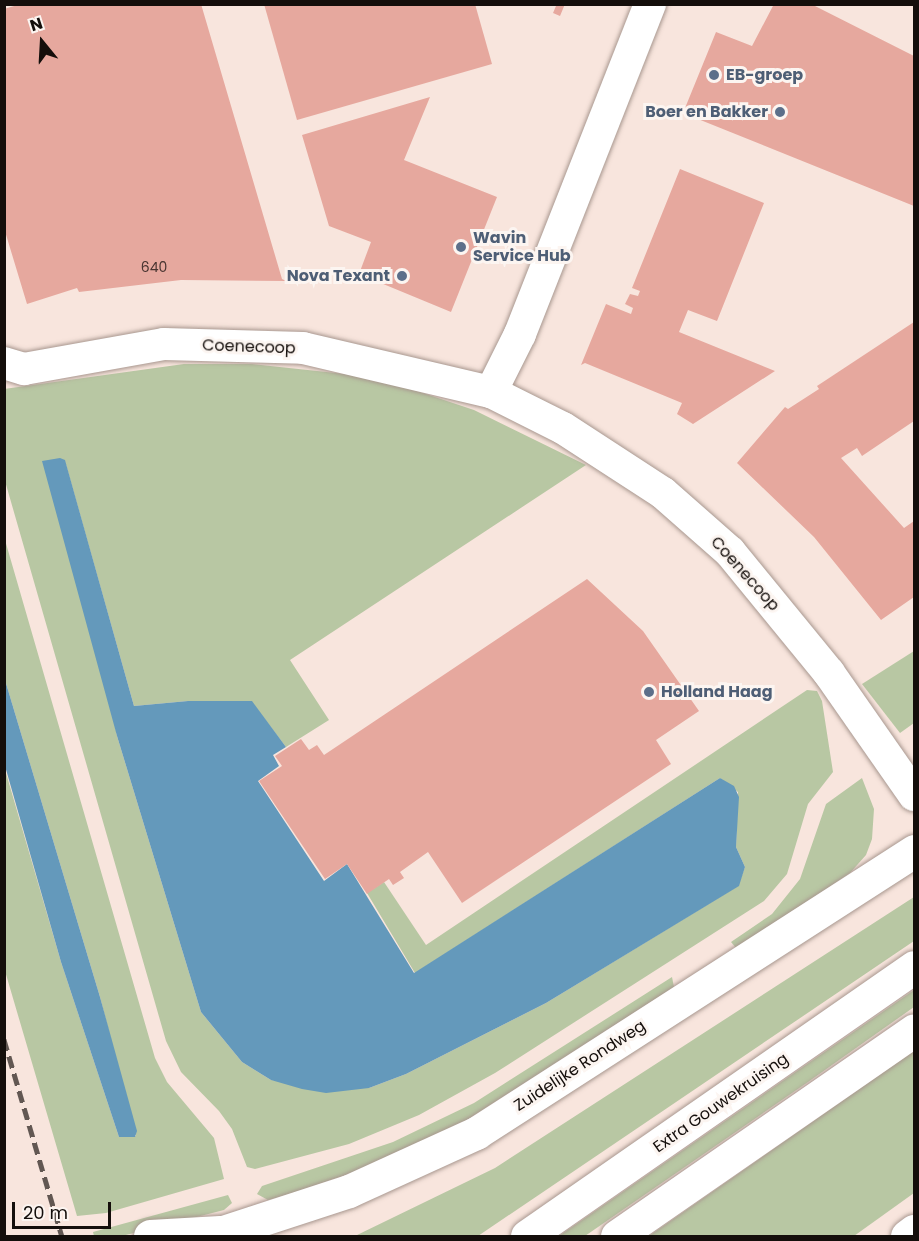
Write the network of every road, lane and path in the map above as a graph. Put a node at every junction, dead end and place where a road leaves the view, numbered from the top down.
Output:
1 (650, 4) edge
2 (4, 363) edge
3 (492, 392) junction
4 (915, 795) edge
5 (915, 851) edge
6 (915, 967) edge
7 (915, 1030) edge
8 (915, 1231) edge
9 (216, 1234) edge
10 (150, 1236) edge
11 (527, 1236) edge
12 (617, 1236) edge
13 (907, 1236) edge

1 - 3 street
2 - 3 street, Coenecoop
3 - 4 street, Coenecoop
5 - 9 main road, Zuidelijke Rondweg
6 - 11 main road, Extra Gouwekruising
7 - 12 main road
8 - 13 main road
9 - 10 main road, Zuidelijke Rondweg

